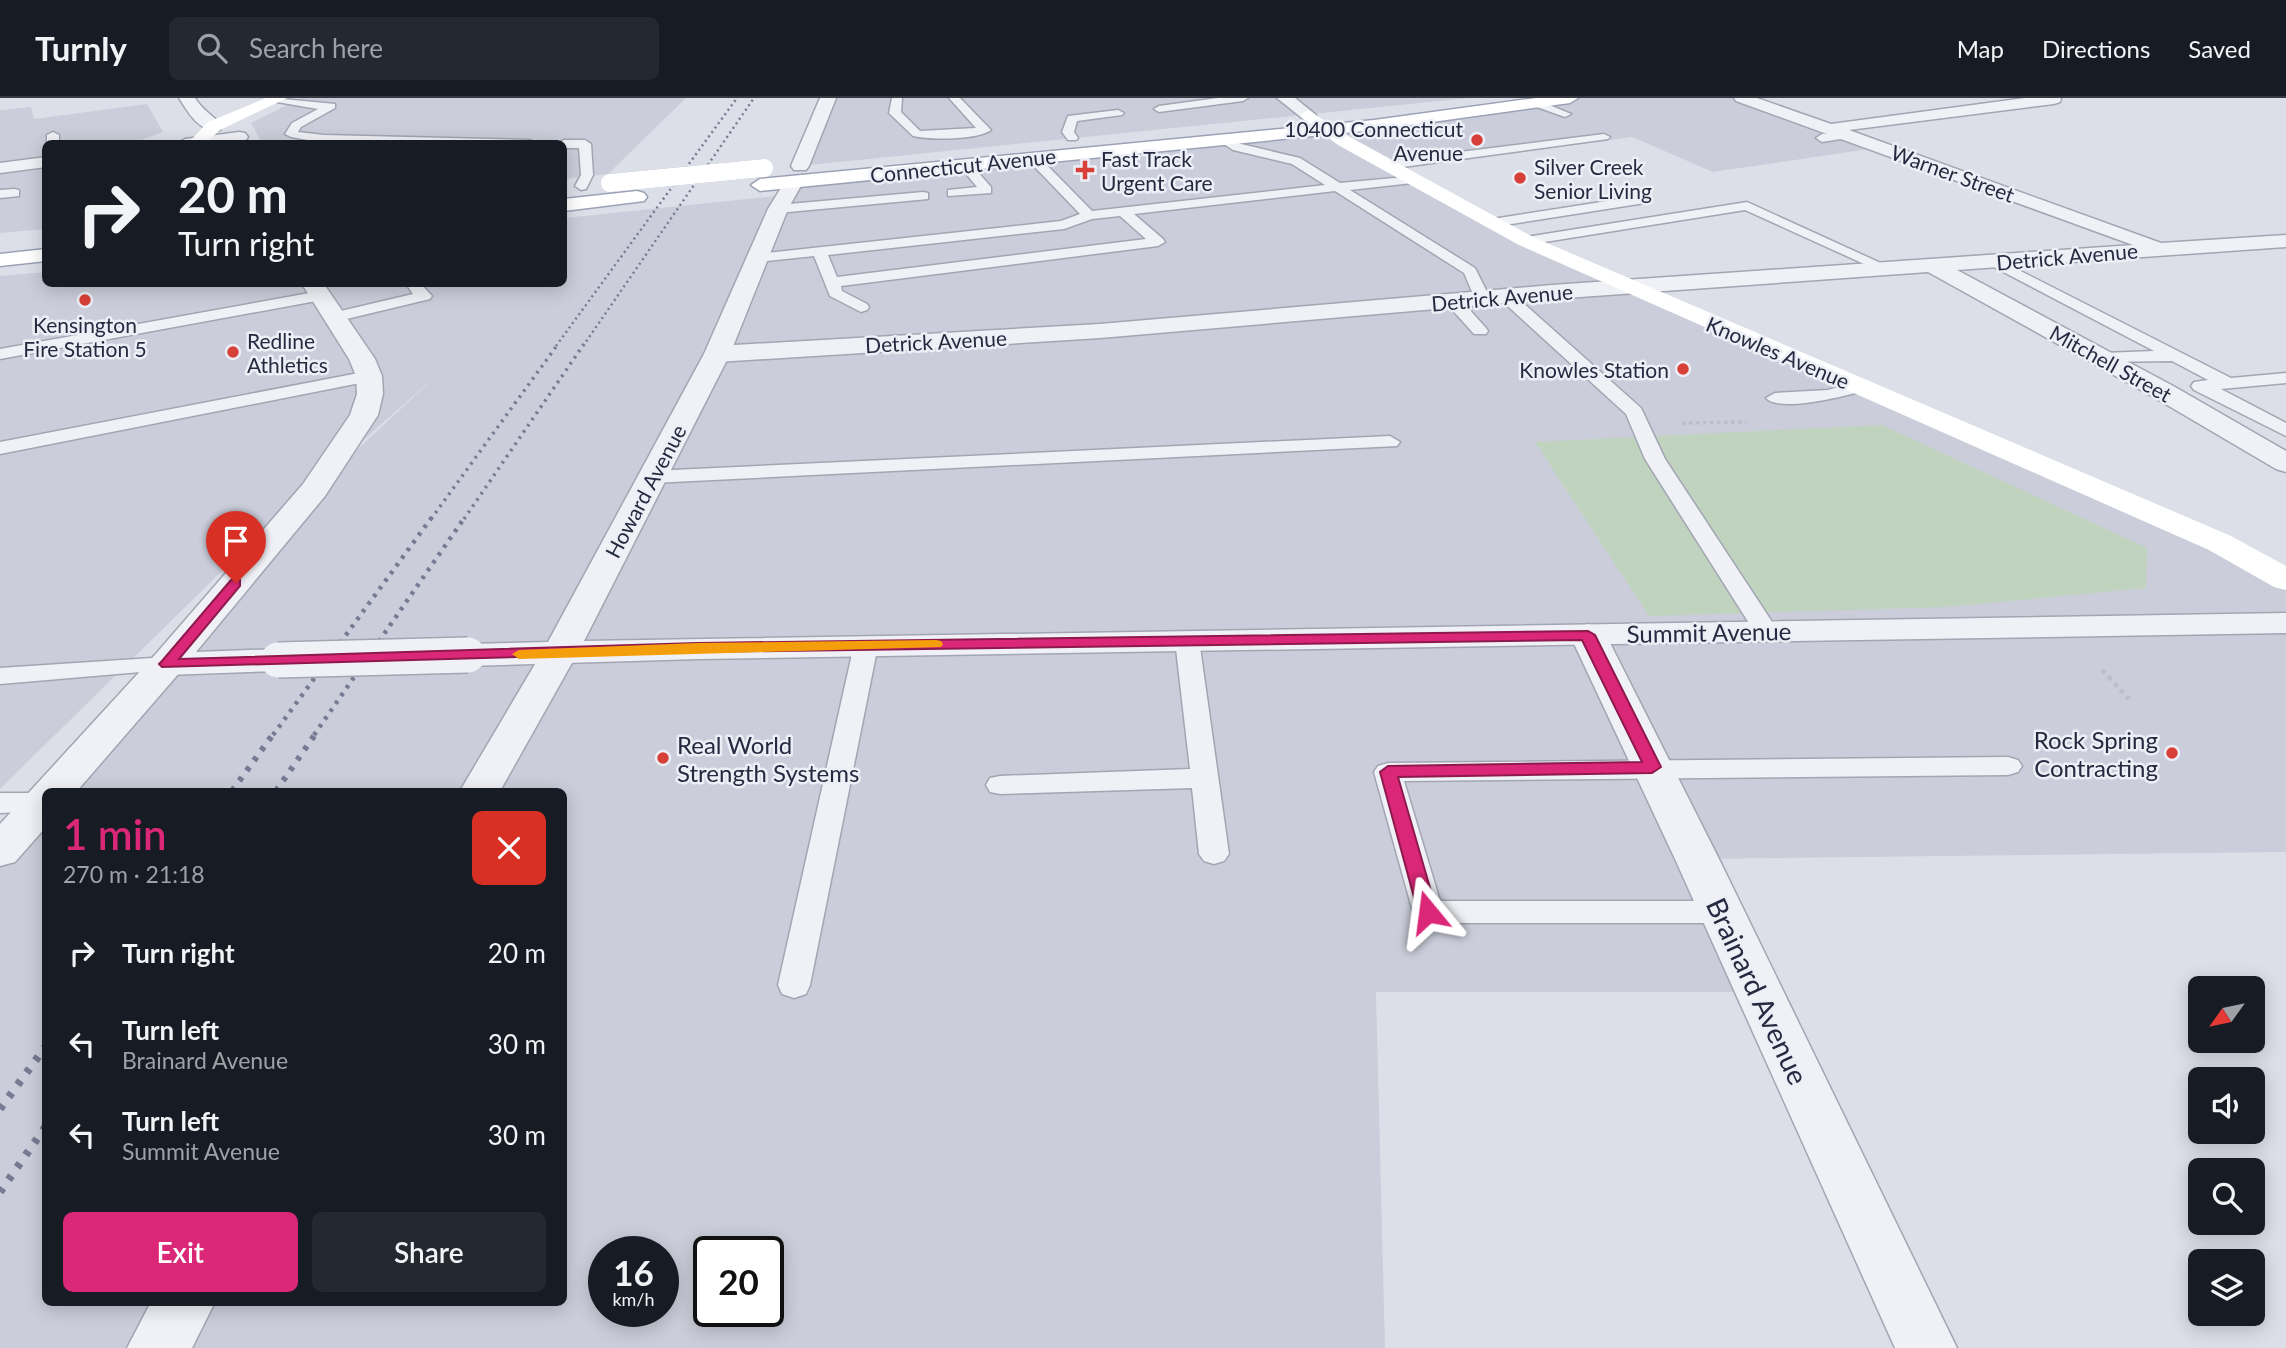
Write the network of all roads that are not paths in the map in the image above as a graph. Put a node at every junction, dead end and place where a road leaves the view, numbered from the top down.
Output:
1 (278, 98) edge
2 (828, 98) edge
3 (899, 98) edge
4 (954, 98) edge
5 (1243, 98) edge
6 (1285, 98) edge
7 (1469, 98) edge
8 (1742, 98) edge
9 (2053, 99) edge
10 (189, 102) edge
11 (1199, 104) junction
12 (1568, 106) edge
13 (1159, 109) dead end
14 (1118, 113) dead end
15 (1308, 115) junction
16 (1214, 118) joint
17 (1249, 120) dead end
18 (214, 125) junction
19 (1328, 129) junction
20 (1826, 133) junction
21 (956, 134) junction
22 (1604, 137) dead end
23 (1072, 138) junction
24 (1224, 139) junction
25 (195, 140) edge
26 (242, 140) edge
27 (361, 140) edge
28 (567, 144) edge
29 (567, 152) edge
30 (584, 152) junction
31 (967, 157) junction
32 (1033, 158) junction
33 (42, 163) edge
34 (1388, 165) junction
35 (0, 168) edge
36 (797, 174) junction
37 (869, 175) junction
38 (761, 178) junction
39 (1412, 178) junction
40 (572, 187) edge
41 (1337, 187) junction
42 (953, 193) dead end
43 (923, 196) dead end
44 (1640, 200) dead end
45 (883, 201) junction
46 (567, 205) edge
47 (778, 209) junction
48 (1123, 211) junction
49 (1089, 215) junction
50 (1492, 223) junction
51 (42, 236) edge
52 (0, 239) edge
53 (1526, 241) junction
54 (2286, 241) edge
55 (2163, 249) junction
56 (820, 252) junction
57 (42, 255) edge
58 (758, 258) junction
59 (0, 260) edge
60 (1995, 262) junction
61 (1934, 267) junction
62 (1889, 270) junction
63 (832, 282) junction
64 (415, 287) edge
65 (1629, 288) junction
66 (1494, 297) junction
67 (322, 299) edge
68 (1453, 301) junction
69 (861, 307) dead end
70 (1480, 331) dead end
71 (0, 354) edge
72 (717, 354) junction
73 (2196, 355) dead end
74 (2174, 356) junction
75 (2140, 357) junction
76 (2103, 359) junction
77 (369, 376) junction
78 (2286, 378) edge
79 (2227, 383) junction
80 (2205, 385) junction
81 (1857, 387) junction
82 (1775, 398) dead end
83 (2286, 430) edge
84 (1390, 442) dead end
85 (0, 448) edge
86 (2286, 463) edge
87 (652, 477) junction
88 (2286, 580) edge
89 (2286, 623) edge
90 (1766, 631) junction
91 (1588, 635) junction
92 (1187, 640) junction
93 (866, 645) junction
94 (559, 654) junction
95 (167, 664) junction
96 (0, 676) edge
97 (2008, 766) dead end
98 (1652, 767) junction
99 (1205, 778) junction
100 (1000, 785) dead end
101 (57, 788) edge
102 (482, 788) edge
103 (42, 799) edge
104 (0, 803) edge
105 (42, 805) edge
106 (0, 851) edge
107 (1214, 854) dead end
108 (1721, 912) junction
109 (794, 985) dead end
110 (183, 1306) edge
111 (159, 1348) edge
112 (1926, 1348) edge

1 - 10 main road
1 - 18 main road
1 - 27 lane
2 - 36 street, Howard Avenue
3 - 21 lane
4 - 21 lane
5 - 11 lane
6 - 15 street, Knowles Avenue
7 - 15 main road
8 - 20 street, Warner Street
9 - 20 street
10 - 18 street
11 - 13 lane
11 - 16 lane
12 - 19 main road, Connecticut Avenue
14 - 23 lane
15 - 17 main road
15 - 19 main road, Knowles Avenue
16 - 23 main road, Connecticut Avenue
18 - 25 main road
18 - 26 main road
19 - 24 main road, Connecticut Avenue
19 - 34 main road, Knowles Avenue
20 - 55 street, Warner Street
21 - 31 lane
22 - 34 lane
23 - 31 main road, Connecticut Avenue
24 - 32 main road, Connecticut Avenue
24 - 41 lane
28 - 30 lane
29 - 30 lane
30 - 40 lane
31 - 32 main road, Connecticut Avenue
31 - 36 main road, Connecticut Avenue
31 - 37 main road, Connecticut Avenue
31 - 42 lane
32 - 49 lane
33 - 35 street
34 - 39 main road, Knowles Avenue
36 - 37 main road, Connecticut Avenue
36 - 38 main road
36 - 47 street, Howard Avenue
37 - 45 lane
38 - 40 main road, bridge
38 - 46 main road
39 - 41 lane
39 - 50 main road, Knowles Avenue
41 - 48 lane
41 - 66 lane
43 - 45 lane
44 - 50 lane
45 - 47 lane
47 - 58 street, Howard Avenue
48 - 49 lane
48 - 63 lane
49 - 56 lane
50 - 53 main road, Knowles Avenue
51 - 52 main road
53 - 62 lane
53 - 65 main road, Knowles Avenue
54 - 55 street, Detrick Avenue
55 - 60 street, Detrick Avenue
56 - 58 lane
56 - 63 lane
57 - 59 main road
58 - 72 street, Howard Avenue
60 - 61 street, Detrick Avenue
60 - 74 lane
61 - 62 street, Detrick Avenue
61 - 76 street, Mitchell Street
62 - 65 street, Detrick Avenue
63 - 69 lane
64 - 67 lane
65 - 66 street, Detrick Avenue
65 - 81 main road, Knowles Avenue
66 - 68 street, Detrick Avenue
66 - 90 lane
67 - 71 lane
67 - 77 street
68 - 70 lane
68 - 72 street, Detrick Avenue
72 - 87 street, Howard Avenue
73 - 74 lane
74 - 75 lane
74 - 79 lane
75 - 76 lane
75 - 80 lane
76 - 86 street, Mitchell Street
77 - 85 lane
77 - 95 street
78 - 79 lane
79 - 80 lane
80 - 83 lane
81 - 82 lane
81 - 88 main road, Knowles Avenue
84 - 87 lane
87 - 94 street, Howard Avenue
89 - 90 street, Summit Avenue
90 - 91 street, Summit Avenue
91 - 92 street, Summit Avenue
91 - 98 street, Brainard Avenue
92 - 93 street, Summit Avenue
92 - 99 lane
93 - 94 street, Summit Avenue
93 - 109 lane
94 - 95 street, Summit Avenue, bridge
94 - 102 street, Howard Avenue
95 - 96 lane
95 - 101 street
97 - 98 lane
98 - 108 street, Brainard Avenue
98 - 108 lane
99 - 100 lane
99 - 107 lane
103 - 104 lane
105 - 106 street
108 - 112 street, Brainard Avenue
110 - 111 street

